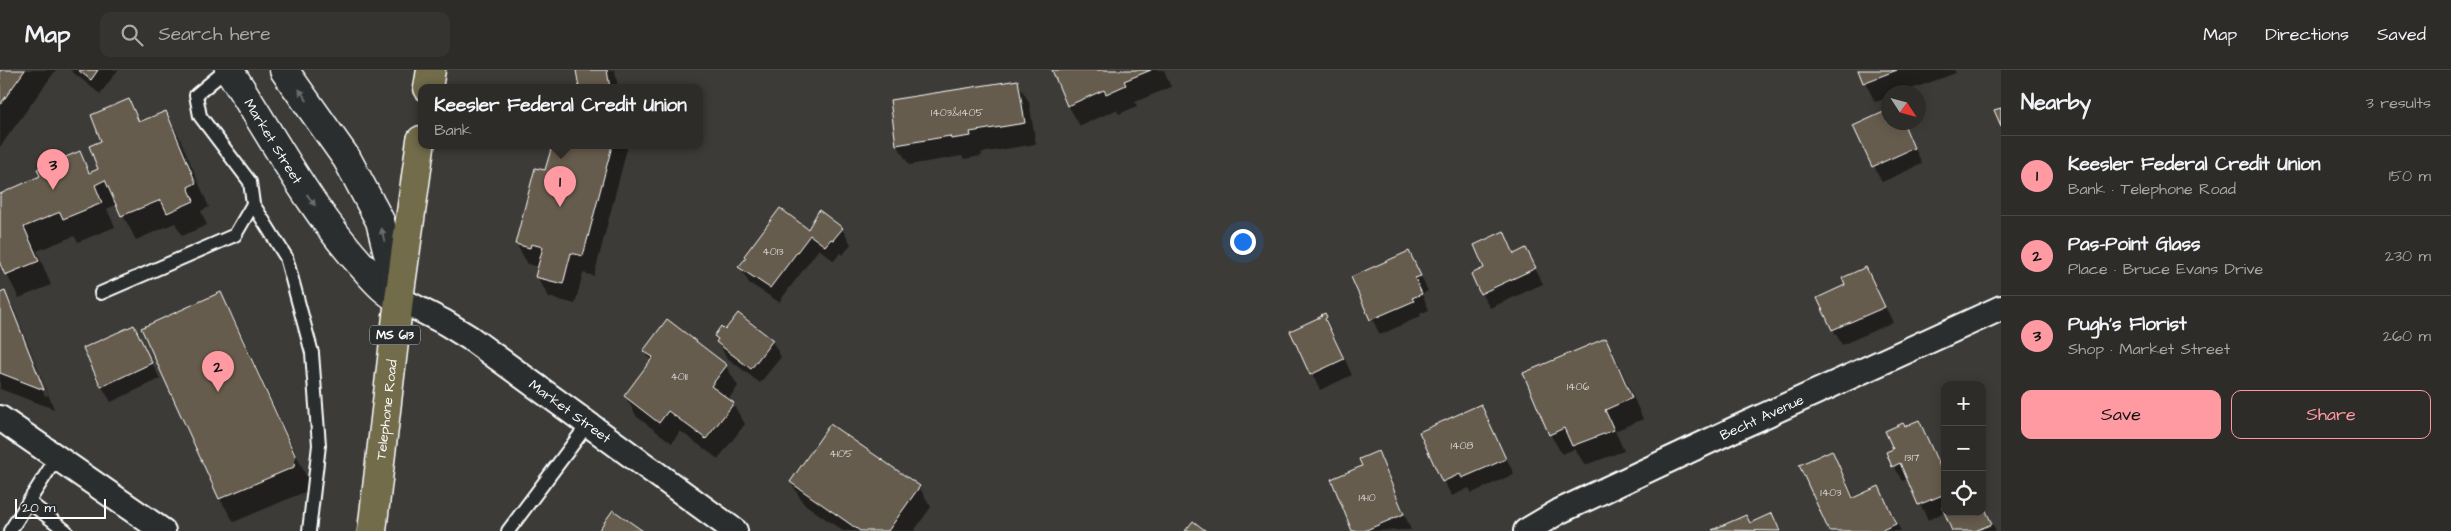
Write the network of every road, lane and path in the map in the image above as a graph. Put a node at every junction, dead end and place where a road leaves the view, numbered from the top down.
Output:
1 (228, 70) edge
2 (284, 70) edge
3 (431, 70) edge
4 (429, 84) edge
5 (420, 149) edge
6 (253, 204) junction
7 (101, 293) dead end
8 (399, 299) junction
9 (2001, 308) edge
10 (0, 418) edge
11 (588, 424) junction
12 (57, 457) junction
13 (28, 502) junction
14 (10, 531) edge
15 (66, 531) edge
16 (163, 531) edge
17 (309, 531) edge
18 (372, 531) edge
19 (508, 531) edge
20 (735, 531) edge
21 (1526, 531) edge

1 - 6 lane
1 -> 8 main road, Market Street
8 -> 2 main road
3 - 4 main road
5 - 8 main road, Telephone Road / MS 613
6 - 7 lane
6 - 17 lane
8 - 11 street, Market Street
8 - 18 main road, Telephone Road / MS 613
9 - 21 street, Becht Avenue
10 - 12 street
11 - 19 lane
11 - 20 street, Market Street
12 - 13 lane
12 - 16 street
13 - 14 lane
13 - 15 lane

